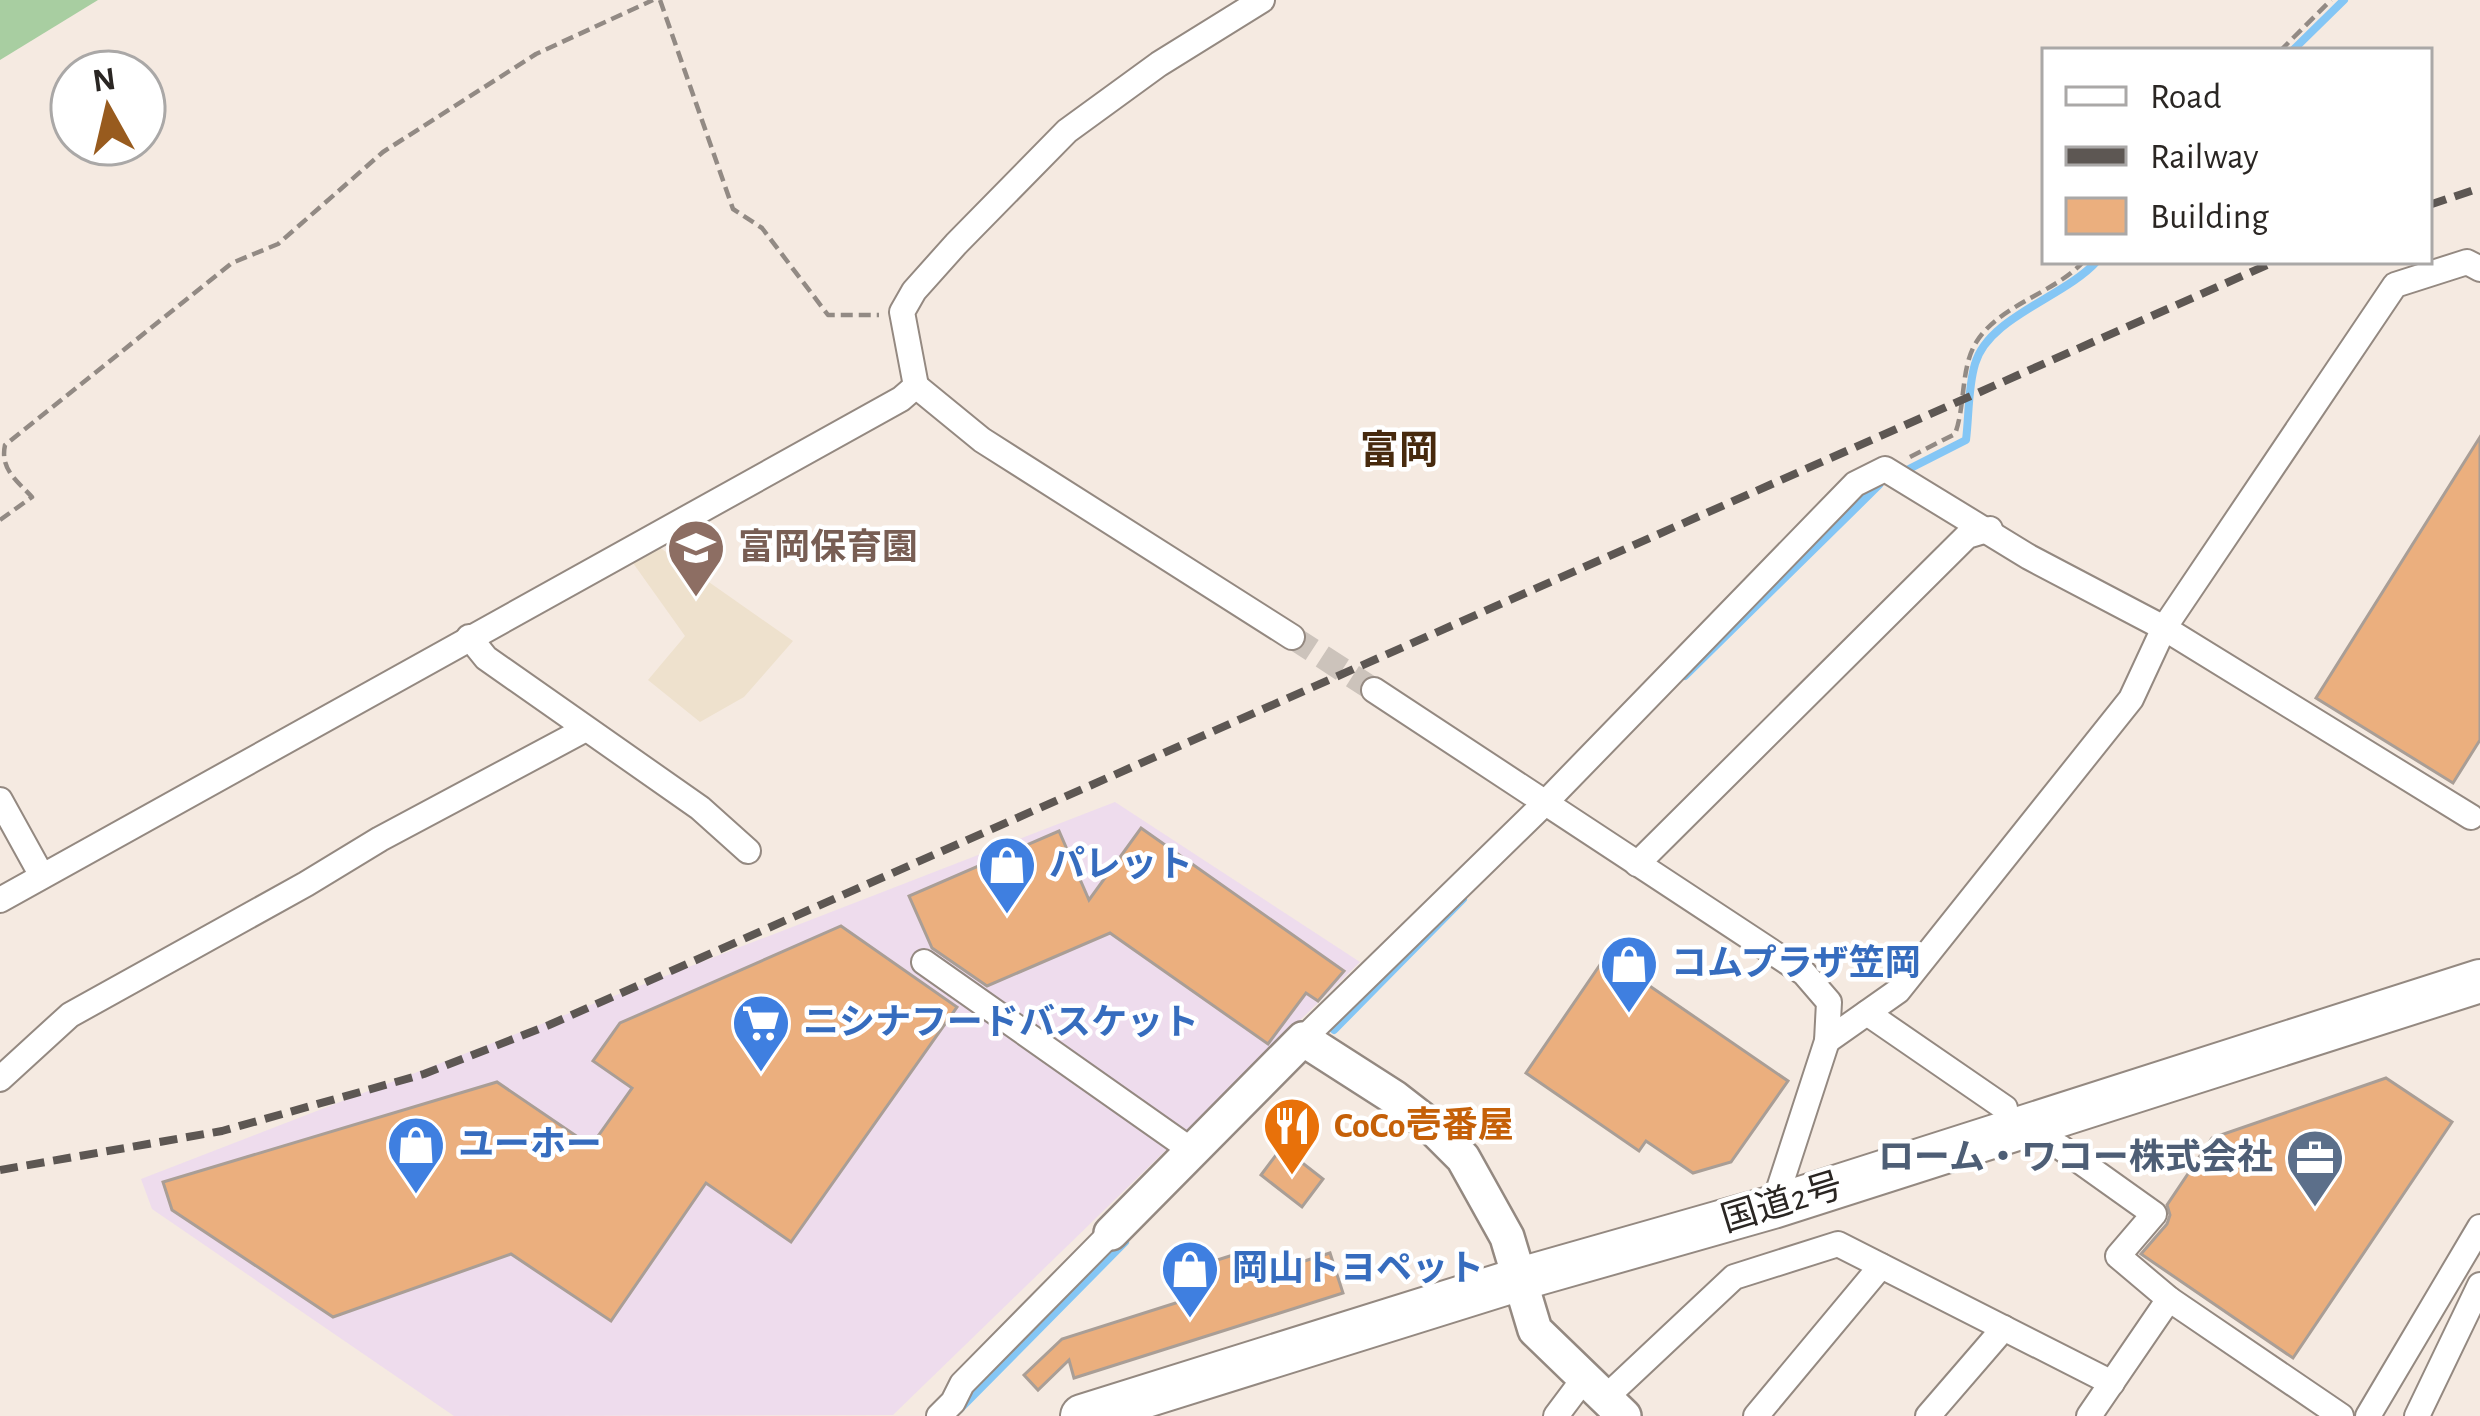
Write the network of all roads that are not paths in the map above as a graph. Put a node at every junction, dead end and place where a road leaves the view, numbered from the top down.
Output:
1 (1262, 0) edge
2 (2480, 269) edge
3 (916, 386) junction
4 (1990, 530) junction
5 (2164, 628) junction
6 (469, 637) junction
7 (1292, 638) tunnel mouth
8 (1374, 690) tunnel mouth
9 (584, 730) junction
10 (0, 800) edge
11 (1551, 808) junction
12 (2471, 817) dead end
13 (748, 851) dead end
14 (1637, 864) junction
15 (42, 876) junction
16 (0, 900) edge
17 (924, 962) dead end
18 (2475, 987) edge
19 (1867, 1012) junction
20 (1303, 1039) junction
21 (1827, 1041) junction
22 (0, 1079) edge
23 (2005, 1108) dead end
24 (2060, 1147) dead end
25 (1191, 1150) junction
26 (1773, 1207) junction
27 (2480, 1227) edge
28 (1111, 1233) joint
29 (1881, 1266) junction
30 (1520, 1279) junction
31 (2480, 1285) edge
32 (2169, 1299) junction
33 (2004, 1328) junction
34 (2112, 1383) junction
35 (1604, 1398) edge
36 (939, 1416) edge
37 (1082, 1416) edge
38 (1556, 1416) edge
39 (1756, 1416) edge
40 (1928, 1416) edge
41 (2090, 1416) edge
42 (2341, 1416) edge
43 (2368, 1416) edge
44 (2417, 1416) edge

1 - 3 street
2 - 5 street
3 - 6 street
3 - 7 street
4 - 5 street
4 - 11 street
4 - 14 street
5 - 12 street
5 - 19 street
6 - 9 street
6 - 15 street
8 - 11 street
9 - 13 street
9 - 22 street
10 - 15 street
11 - 14 street
11 - 20 street
14 - 21 street
15 - 16 street
17 - 25 street
18 - 26 highway, 国道2号
19 - 21 street
19 - 23 street
20 - 25 street
20 - 30 street
21 - 26 street
24 - 32 street
25 - 28 street
26 - 30 highway, 国道2号
27 - 43 street
28 - 36 street
29 - 33 street
29 - 35 street
29 - 39 street
30 - 35 street
30 - 37 highway, 国道2号
31 - 44 street
32 - 34 street
32 - 42 street
33 - 34 street
33 - 40 street
34 - 41 street
35 - 38 street

